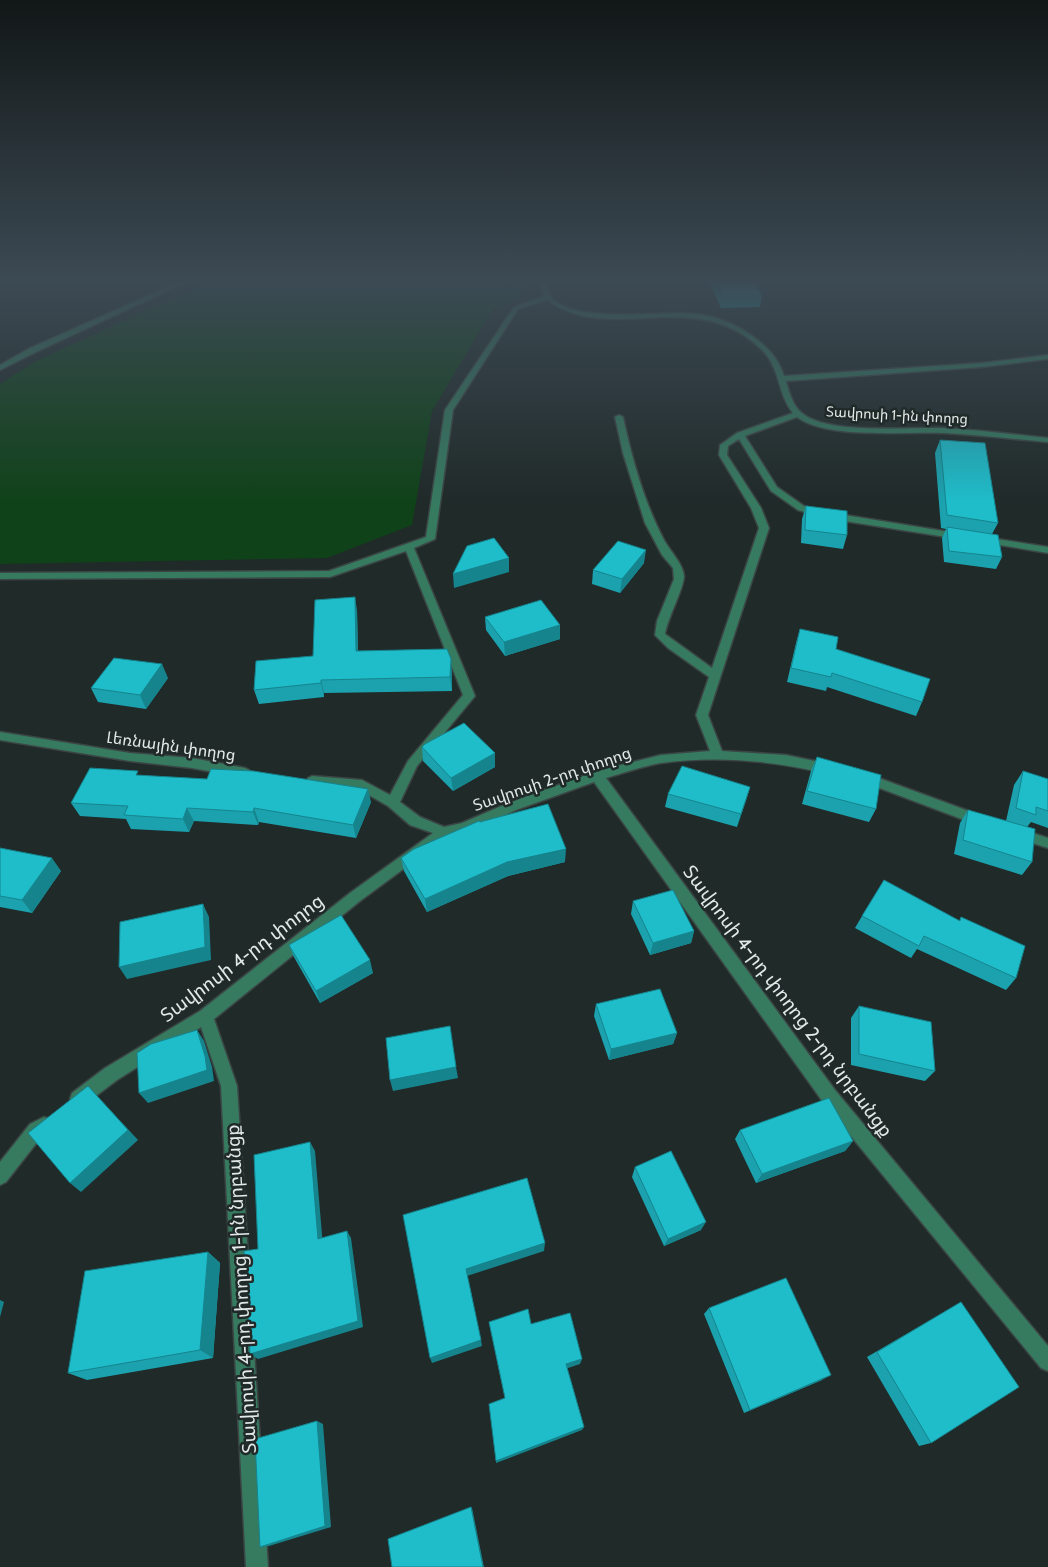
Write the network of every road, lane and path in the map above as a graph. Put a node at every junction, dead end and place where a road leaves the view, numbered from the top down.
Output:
1 (24, 355) edge
2 (485, 355) edge
3 (770, 355) edge
4 (1048, 356) edge
5 (0, 368) edge
6 (781, 379) junction
7 (796, 415) junction
8 (619, 417) dead end
9 (740, 435) junction
10 (1048, 440) edge
11 (409, 546) junction
12 (1048, 550) edge
13 (0, 576) edge
14 (715, 676) junction
15 (0, 736) edge
16 (718, 755) junction
17 (260, 775) edge
18 (596, 776) junction
19 (298, 780) edge
20 (392, 802) junction
21 (991, 824) edge
22 (1010, 830) edge
23 (444, 832) junction
24 (1048, 843) edge
25 (205, 1016) junction
26 (0, 1176) edge
27 (1048, 1361) edge
28 (258, 1567) edge

1 - 5 street
2 - 11 street
3 - 6 street
4 - 6 street
6 - 7 street
7 - 9 street
7 - 10 street, Տավրոսի 1-ին փողոց
8 - 14 street
9 - 12 street
9 - 14 street
11 - 13 street
11 - 20 street
14 - 16 street
15 - 17 street, Լեռնային փողոց
16 - 18 street, Տավրոսի 2-րդ փողոց
16 - 21 street, Տավրոսի 2-րդ փողոց
18 - 23 street, Տավրոսի 2-րդ փողոց
18 - 27 street, Տավրոսի 4-րդ փողոց 2-րդ նրբանցք
19 - 20 street
20 - 23 street
22 - 24 street
23 - 25 street, Տավրոսի 4-րդ փողոց
25 - 26 street, Տավրոսի 4-րդ փողոց
25 - 28 street, Տավրոսի 4-րդ փողոց 1-ին նրբանցք

